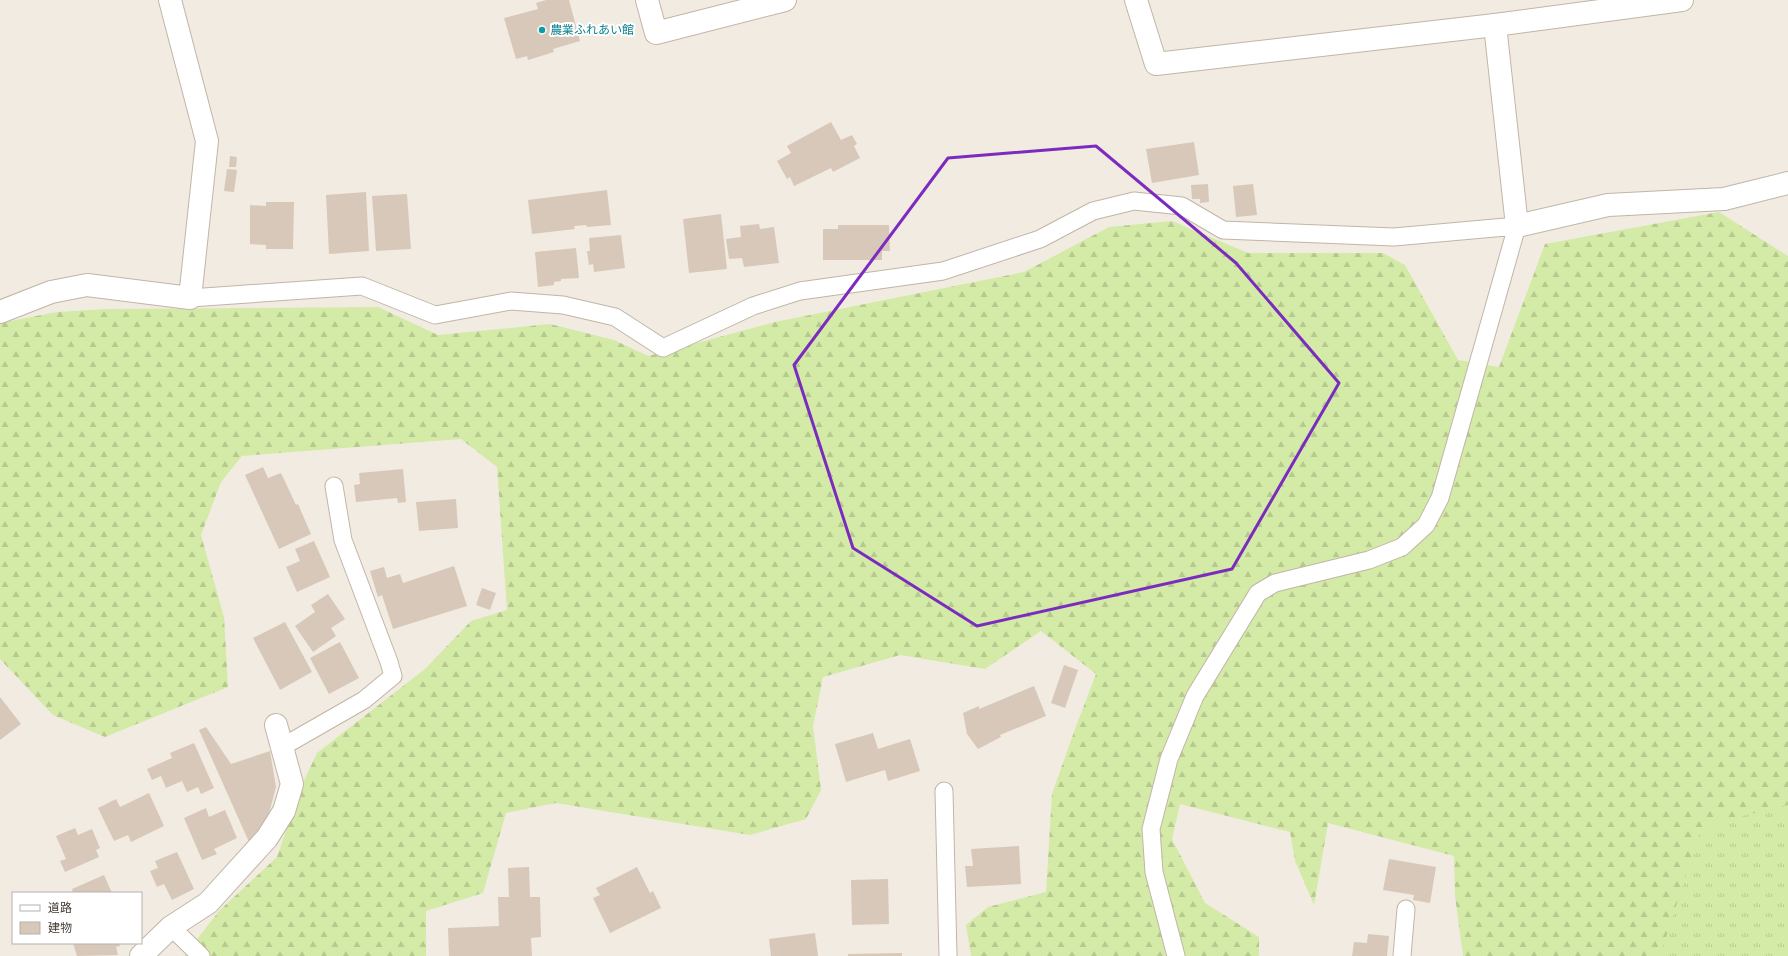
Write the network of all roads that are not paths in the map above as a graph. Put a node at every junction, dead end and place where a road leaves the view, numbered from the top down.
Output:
1 (170, 0) edge
2 (647, 0) edge
3 (785, 0) edge
4 (1136, 0) edge
5 (1682, 0) edge
6 (1494, 25) junction
7 (1788, 184) edge
8 (1517, 226) junction
9 (190, 298) junction
10 (0, 312) edge
11 (334, 486) dead end
12 (276, 726) dead end
13 (282, 747) junction
14 (944, 791) dead end
15 (1406, 909) dead end
16 (171, 927) junction
17 (141, 956) edge
18 (201, 956) edge
19 (948, 956) edge
20 (1176, 956) edge
21 (1402, 956) edge

1 - 9 street
2 - 3 street
4 - 6 street
5 - 6 street
6 - 8 street
7 - 8 street
8 - 9 lane
8 - 20 lane
9 - 10 street
11 - 13 lane
12 - 13 street
13 - 16 street
14 - 19 lane
15 - 21 lane
16 - 17 street
16 - 18 lane

